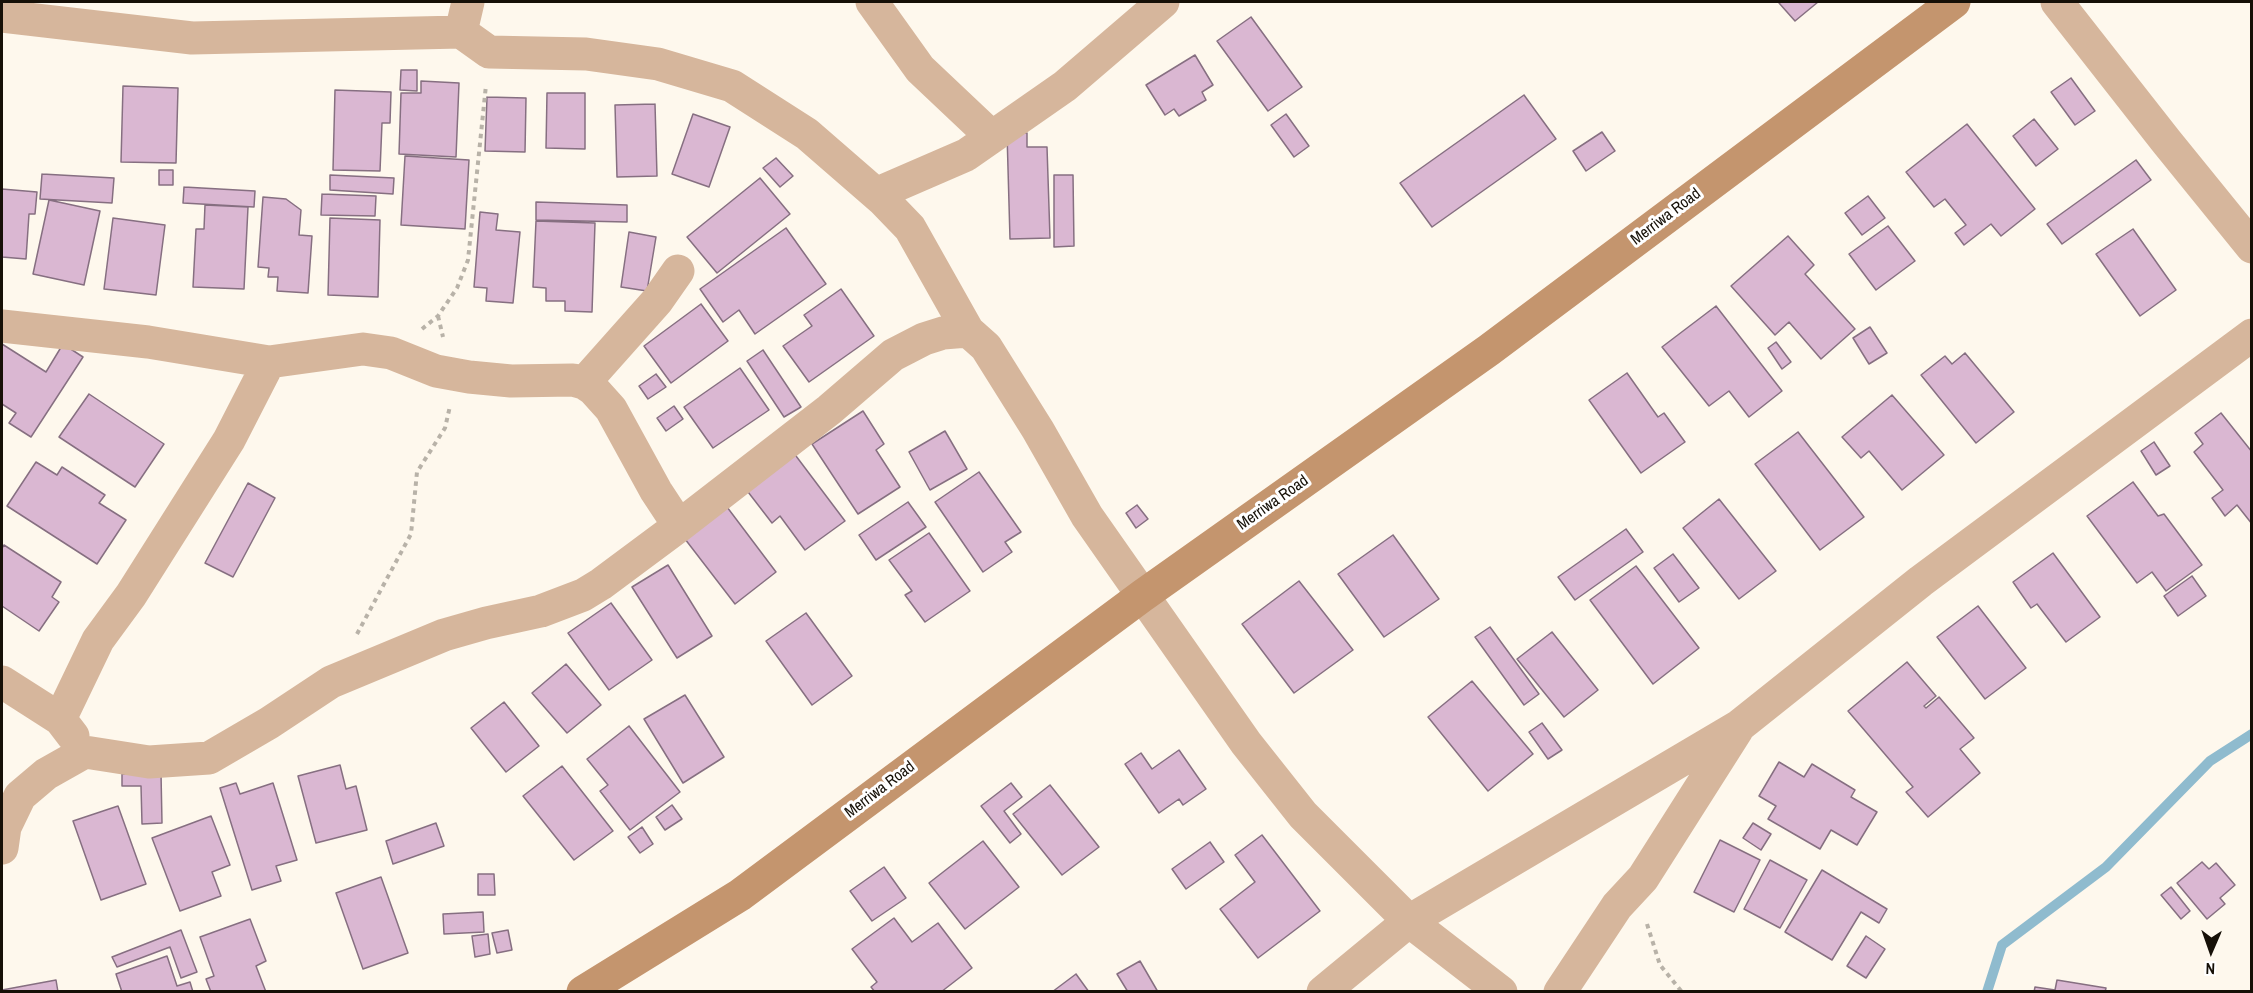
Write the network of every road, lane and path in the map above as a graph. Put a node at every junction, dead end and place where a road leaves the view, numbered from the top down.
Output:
1 (872, 2) edge
2 (1163, 2) edge
3 (2057, 2) edge
4 (1948, 3) edge
5 (2, 16) edge
6 (465, 17) edge
7 (489, 52) junction
8 (992, 137) junction
9 (876, 194) junction
10 (2252, 247) edge
11 (678, 271) dead end
12 (2, 326) edge
13 (968, 331) junction
14 (2252, 335) edge
15 (391, 353) junction
16 (268, 362) junction
17 (453, 374) junction
18 (584, 383) junction
19 (679, 526) junction
20 (1142, 596) junction
21 (2, 682) edge
22 (331, 682) junction
23 (60, 719) junction
24 (1739, 726) junction
25 (85, 752) junction
26 (2, 848) edge
27 (1643, 878) junction
28 (1409, 921) junction
29 (591, 990) edge
30 (1323, 992) edge
31 (1501, 992) edge
32 (1560, 992) edge
33 (1682, 992) edge

1 - 8 street
2 - 8 street
3 - 10 street
4 - 20 street, Merriwa Road
5 - 6 street
6 - 7 street
7 - 9 street
7 - 15 path
8 - 9 street
9 - 13 street
11 - 18 street
12 - 16 street
13 - 19 street
13 - 20 street
14 - 24 street
15 - 16 street
15 - 17 street
16 - 23 street
17 - 18 street
17 - 22 path
18 - 19 street
19 - 22 street
20 - 28 street
20 - 29 street, Merriwa Road
21 - 23 street
22 - 25 street
23 - 25 street
24 - 27 street
24 - 28 street
25 - 26 street
27 - 32 street
27 - 33 path
28 - 30 street
28 - 31 street

